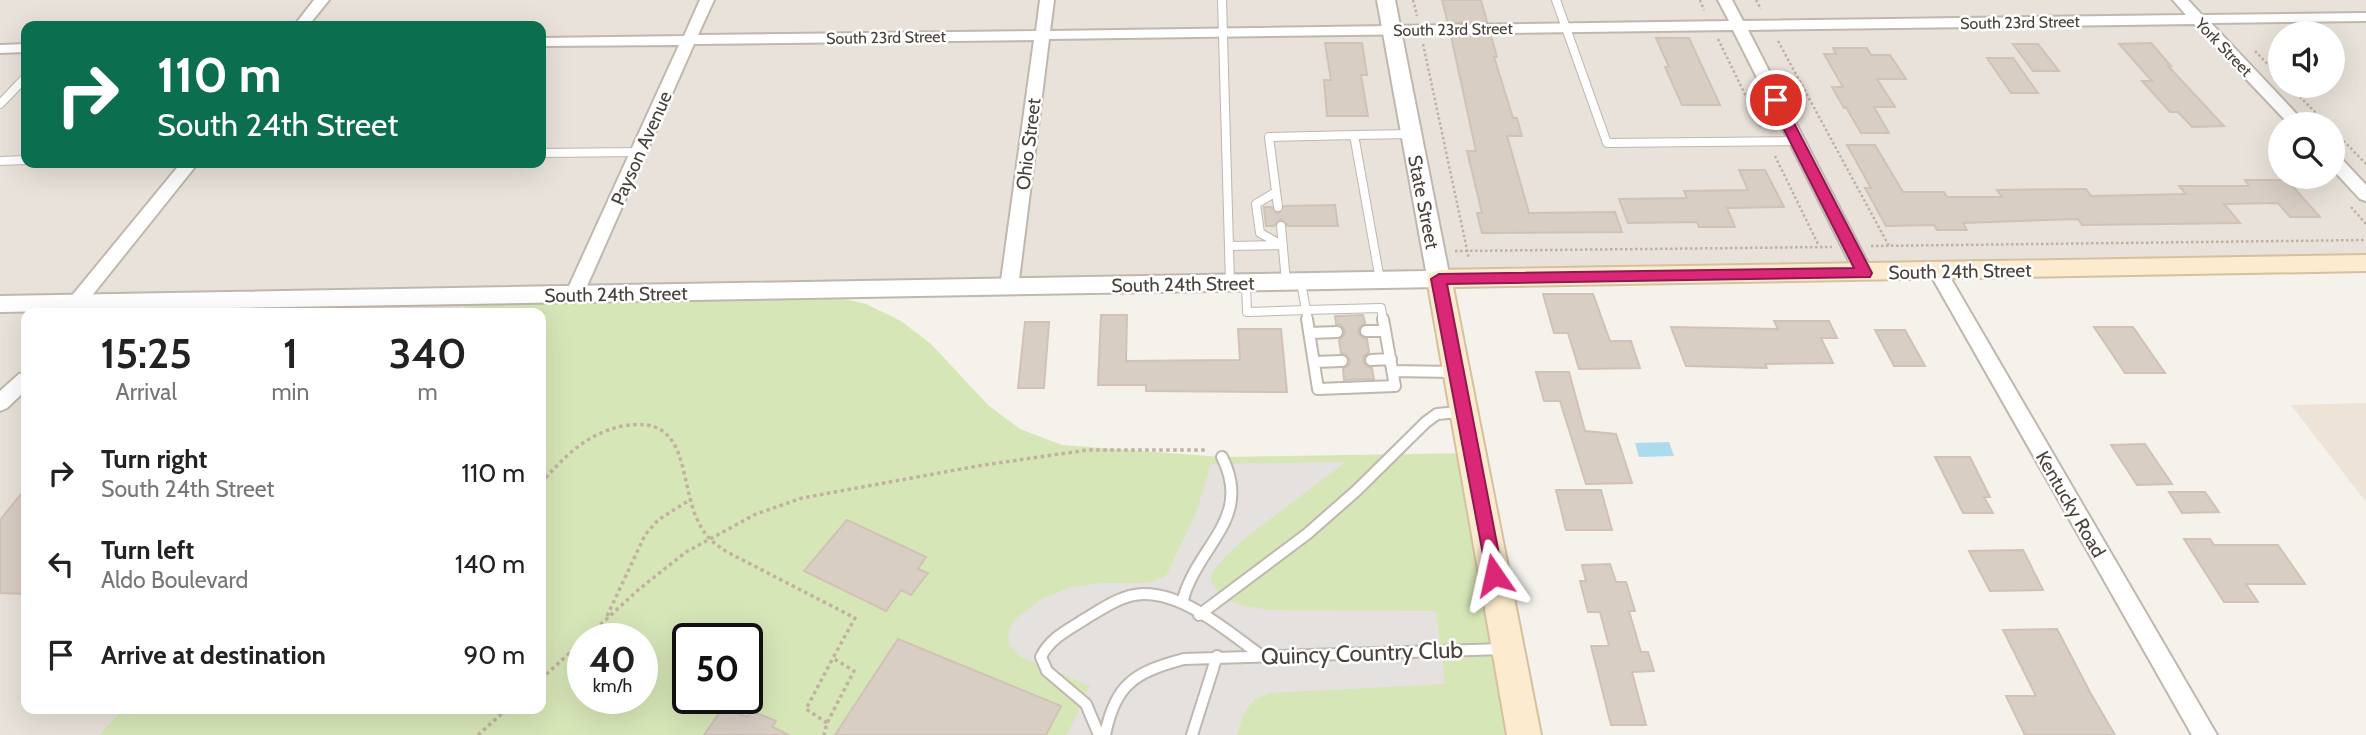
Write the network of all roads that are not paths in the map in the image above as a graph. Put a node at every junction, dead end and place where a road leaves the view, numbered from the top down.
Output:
1 (322, 0) edge
2 (708, 0) edge
3 (1047, 0) edge
4 (1222, 0) edge
5 (1386, 0) edge
6 (1556, 0) edge
7 (1725, 0) edge
8 (2180, 0) edge
9 (2366, 17) edge
10 (2198, 19) junction
11 (305, 21) edge
12 (1738, 26) junction
13 (1566, 28) junction
14 (1392, 30) junction
15 (1223, 32) junction
16 (1042, 35) junction
17 (690, 40) junction
18 (546, 41) edge
19 (21, 48) edge
20 (0, 49) edge
21 (21, 82) edge
22 (0, 104) edge
23 (2287, 112) edge
24 (1412, 134) junction
25 (1354, 135) junction
26 (1797, 141) junction
27 (639, 152) junction
28 (546, 153) edge
29 (21, 160) edge
30 (0, 161) edge
31 (187, 168) edge
32 (2345, 173) edge
33 (1276, 192) junction
34 (2366, 195) edge
35 (1278, 207) dead end
36 (1280, 226) dead end
37 (1282, 245) junction
38 (1229, 246) junction
39 (2366, 263) edge
40 (1938, 272) junction
41 (1864, 273) junction
42 (1439, 279) junction
43 (1380, 280) junction
44 (1294, 282) junction
45 (1238, 283) junction
46 (1009, 288) junction
47 (575, 295) junction
48 (0, 304) edge
49 (93, 306) edge
50 (1306, 310) junction
51 (1366, 331) dead end
52 (1385, 331) junction
53 (1309, 332) junction
54 (1337, 332) dead end
55 (1391, 359) junction
56 (1371, 360) dead end
57 (1342, 361) dead end
58 (1314, 362) junction
59 (1393, 371) junction
60 (1456, 372) junction
61 (21, 384) edge
62 (0, 403) edge
63 (1464, 412) junction
64 (1222, 457) road end
65 (1182, 604) junction
66 (1199, 615) junction
67 (1508, 649) junction
68 (1217, 656) junction
69 (1262, 656) junction
70 (1099, 735) edge
71 (1105, 735) edge
72 (1192, 735) edge
73 (1524, 735) edge
74 (2205, 735) edge

1 - 11 street
2 - 17 street, Payson Avenue
3 - 16 street, Ohio Street
4 - 15 lane
5 - 14 street, State Street
6 - 13 lane
7 - 12 street
8 - 10 street, York Street
9 - 10 street, South 23rd Street
10 - 12 street, South 23rd Street
10 - 23 street, York Street
12 - 13 street, South 23rd Street
12 - 26 street
13 - 14 street, South 23rd Street
13 - 26 lane
14 - 15 street, South 23rd Street
14 - 24 street, State Street
15 - 16 street, South 23rd Street
15 - 38 lane
16 - 17 street, South 23rd Street
16 - 46 street, Ohio Street
17 - 18 street, South 23rd Street
17 - 27 street, Payson Avenue
19 - 20 street
21 - 22 lane
24 - 25 lane
24 - 42 street, State Street
25 - 33 lane
25 - 43 lane
26 - 41 street
27 - 28 lane
27 - 47 street, Payson Avenue
29 - 30 lane
31 - 49 street
32 - 34 street
33 - 35 lane
33 - 37 lane
36 - 37 lane
37 - 38 lane
37 - 44 lane
38 - 45 lane
39 - 40 main road, South 24th Street
40 - 41 main road, South 24th Street
40 - 74 street, Kentucky Road
41 - 42 main road, South 24th Street
42 - 43 street, South 24th Street
42 - 60 main road, State Street
43 - 44 street, South 24th Street
44 - 45 street, South 24th Street
44 - 50 lane
45 - 46 street, South 24th Street
45 - 50 lane
46 - 47 street, South 24th Street
47 - 49 street, South 24th Street
48 - 49 street, South 24th Street
50 - 52 lane
50 - 53 lane
51 - 52 lane
52 - 55 lane
53 - 54 lane
53 - 58 lane
55 - 56 lane
55 - 59 lane
57 - 58 lane
58 - 59 lane
59 - 60 lane
60 - 63 main road, State Street
61 - 62 street
63 - 66 lane
63 - 67 main road, State Street
64 - 65 lane
65 - 66 lane
65 - 70 lane
66 - 69 lane
67 - 69 lane, Quincy Country Club
67 - 73 main road, State Street
68 - 69 lane, Quincy Country Club
68 - 71 lane, Quincy Country Club
68 - 72 lane

